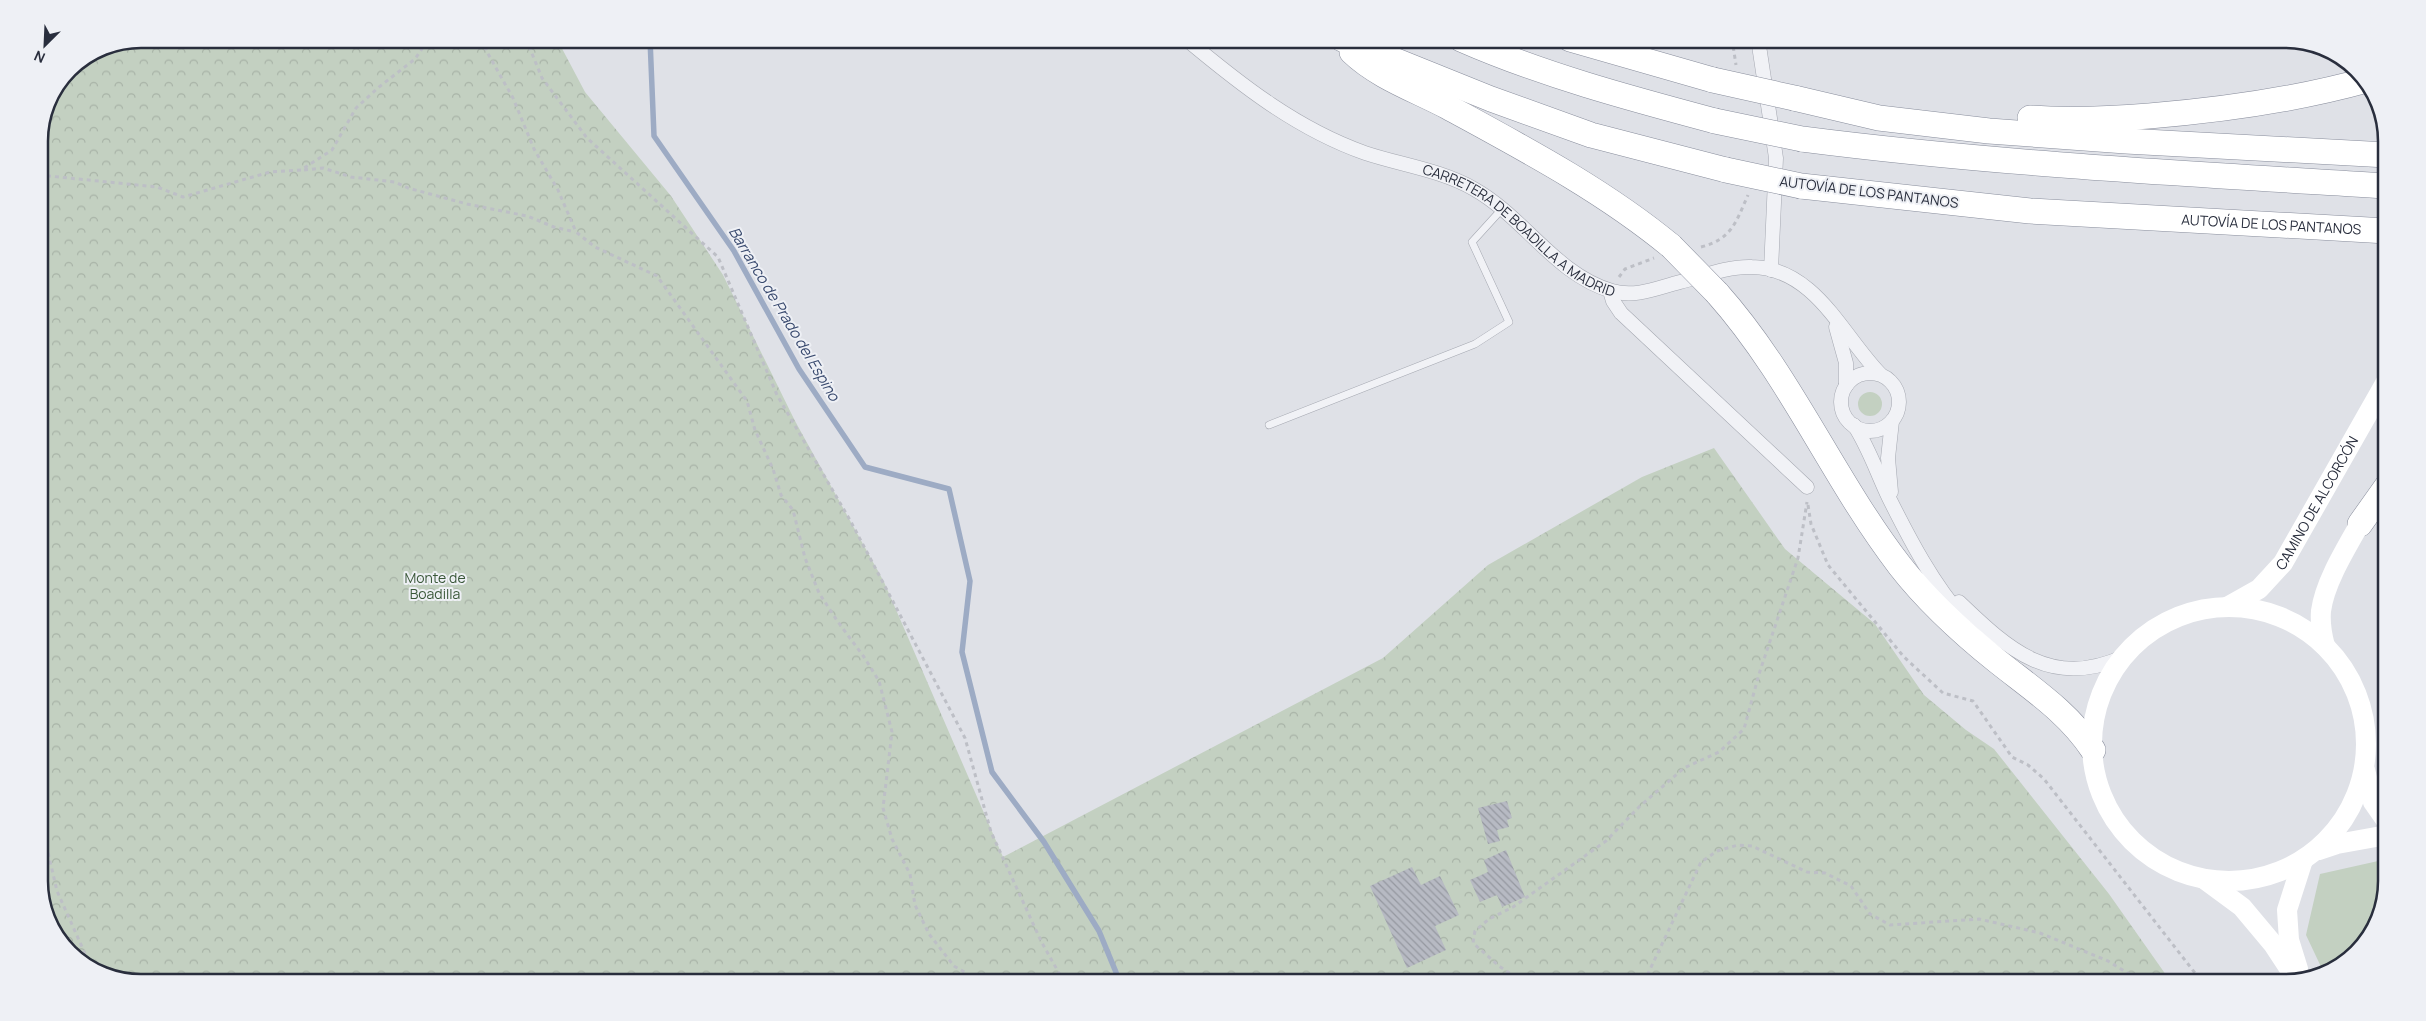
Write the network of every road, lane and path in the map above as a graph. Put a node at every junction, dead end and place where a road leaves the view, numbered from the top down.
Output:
1 (423, 48) edge
2 (485, 48) edge
3 (530, 48) edge
4 (1197, 48) edge
5 (1348, 48) edge
6 (1364, 48) edge
7 (1482, 48) edge
8 (1601, 48) edge
9 (1759, 48) edge
10 (2358, 83) edge
11 (1794, 98) junction
12 (2378, 155) edge
13 (300, 170) junction
14 (48, 176) edge
15 (2378, 185) edge
16 (1502, 208) junction
17 (2378, 230) edge
18 (576, 232) junction
19 (1771, 270) junction
20 (1610, 291) junction
21 (1829, 311) junction
22 (1880, 374) junction
23 (1846, 386) junction
24 (2378, 396) edge
25 (1892, 421) junction
26 (1269, 425) dead end
27 (1854, 425) junction
28 (1807, 487) joint
29 (2378, 493) edge
30 (2378, 499) edge
31 (1807, 502) junction
32 (1894, 507) junction
33 (2360, 524) junction
34 (1932, 575) junction
35 (2227, 607) junction
36 (2325, 646) junction
37 (2123, 657) junction
38 (2050, 702) junction
39 (2093, 750) junction
40 (2364, 767) junction
41 (2378, 809) edge
42 (2378, 837) edge
43 (48, 852) edge
44 (2310, 855) junction
45 (2204, 879) junction
46 (86, 955) edge
47 (2292, 973) edge
48 (2300, 973) edge
49 (968, 974) edge
50 (1060, 974) edge
51 (1512, 974) edge
52 (1648, 974) edge
53 (2129, 974) edge
54 (2196, 974) edge

1 - 13 path
2 - 18 path
3 - 50 path
4 - 16 street, CARRETERA DE BOADILLA A MADRID
5 - 38 highway, bridge
6 - 17 highway, AUTOVÍA DE LOS PANTANOS, bridge
7 - 15 highway, bridge
8 - 11 highway, bridge
9 - 19 street
10 - 11 highway
11 - 12 highway
13 - 14 path
13 - 18 path
16 - 20 street, CARRETERA DE BOADILLA A MADRID
16 - 26 lane
18 - 49 path
19 - 20 street
19 - 21 street
20 - 28 street, CARRETERA DE BOADILLA A MADRID
21 - 22 street
21 - 23 street
22 - 23 street
22 - 25 street
23 - 27 street
24 - 35 street, CAMINO DE ALCORCÓN
25 - 27 street
25 - 32 street
27 - 32 street
28 - 31 path
29 - 33 street
30 - 33 highway
31 - 51 path
31 - 54 path
32 - 34 street
33 - 36 street
34 - 37 street
34 - 38 street
35 - 36 street
35 - 37 street
36 - 40 street
37 - 39 street
38 - 39 highway
39 - 45 street
40 - 41 street
40 - 44 street
42 - 44 street
43 - 46 path
44 - 45 street
44 - 48 street
45 - 47 street
52 - 53 path

